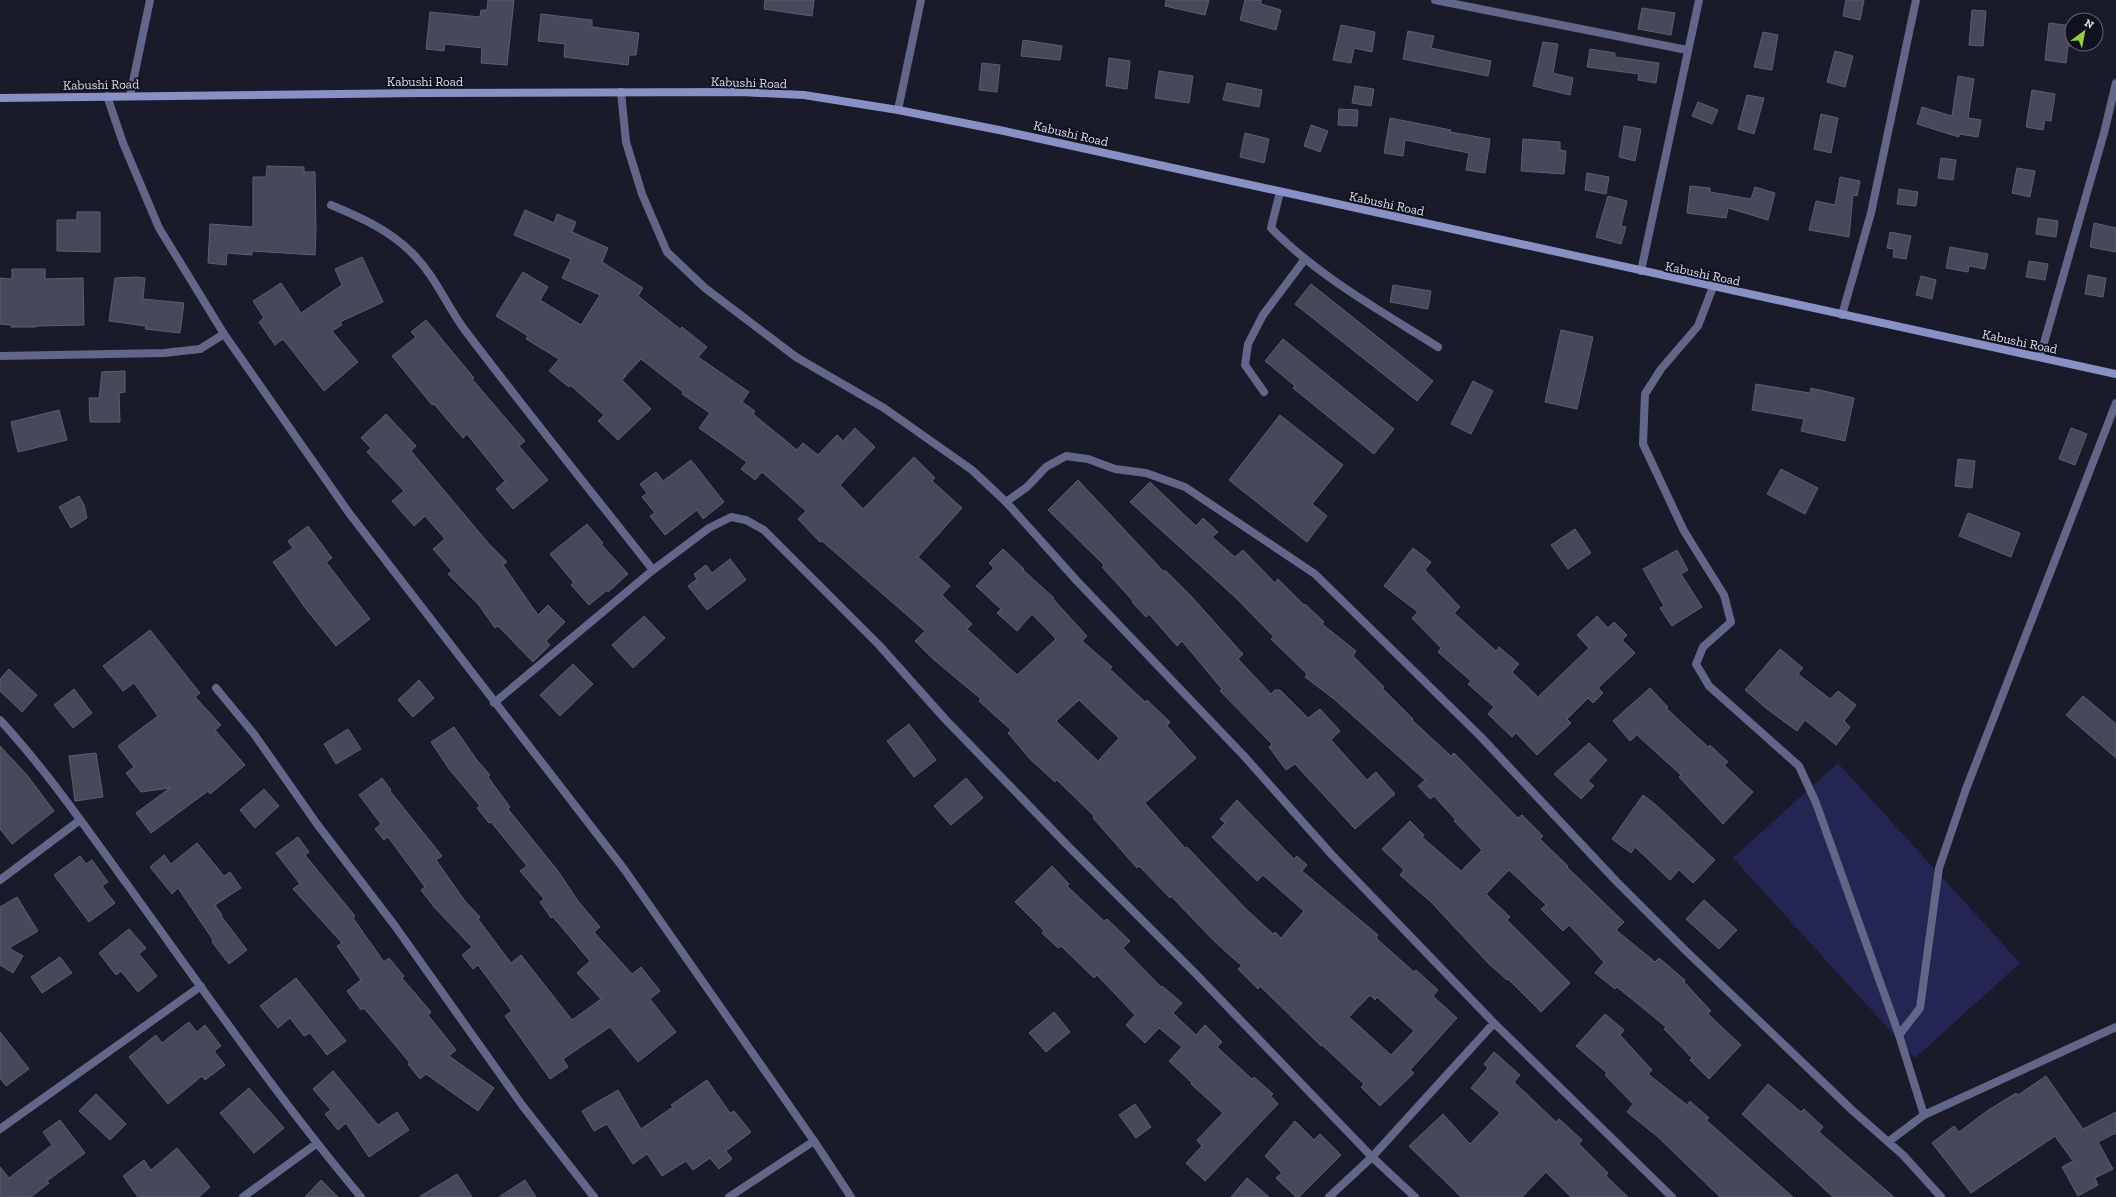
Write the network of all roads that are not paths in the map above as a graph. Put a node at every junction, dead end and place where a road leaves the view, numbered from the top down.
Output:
1 (150, 0) edge
2 (921, 0) edge
3 (1435, 0) edge
4 (1699, 0) edge
5 (1916, 0) edge
6 (1687, 50) junction
7 (2116, 83) edge
8 (621, 92) junction
9 (107, 96) junction
10 (130, 96) junction
11 (0, 98) edge
12 (898, 110) junction
13 (1280, 192) junction
14 (330, 205) dead end
15 (1305, 259) junction
16 (1641, 271) junction
17 (1713, 287) junction
18 (1842, 315) junction
19 (224, 334) junction
20 (1438, 347) dead end
21 (0, 356) edge
22 (2040, 357) junction
23 (2116, 374) edge
24 (1264, 392) dead end
25 (2116, 403) edge
26 (1006, 502) junction
27 (653, 570) junction
28 (216, 688) dead end
29 (494, 703) junction
30 (0, 720) edge
31 (80, 820) junction
32 (0, 880) edge
33 (201, 986) junction
34 (1494, 1023) junction
35 (2116, 1026) edge
36 (1899, 1035) junction
37 (1924, 1115) junction
38 (0, 1129) edge
39 (814, 1141) junction
40 (1888, 1142) junction
41 (316, 1144) junction
42 (1372, 1156) junction
43 (243, 1197) edge
44 (361, 1197) edge
45 (594, 1197) edge
46 (729, 1197) edge
47 (851, 1197) edge
48 (1329, 1197) edge
49 (1415, 1197) edge
50 (1672, 1197) edge
51 (1941, 1197) edge

1 - 10 street
2 - 12 street
3 - 6 street
4 - 6 street
5 - 18 street
6 - 16 street
7 - 22 street
8 - 10 main road, Kabushi Road
8 - 12 main road, Kabushi Road
8 - 26 street
9 - 10 main road, Kabushi Road
9 - 11 main road, Kabushi Road
9 - 19 street
12 - 13 main road, Kabushi Road
13 - 15 street
13 - 16 main road, Kabushi Road
14 - 27 street
15 - 20 street
15 - 24 street
16 - 17 main road, Kabushi Road
17 - 18 main road, Kabushi Road
17 - 36 street
18 - 22 main road, Kabushi Road
19 - 21 street
19 - 29 street
22 - 23 main road, Kabushi Road
25 - 36 street
26 - 34 street
26 - 40 street
27 - 29 street
27 - 42 street
28 - 45 street
29 - 39 street
30 - 31 street
31 - 32 street
31 - 33 street
33 - 38 street
33 - 41 street
34 - 42 street
34 - 50 street
35 - 37 street
36 - 37 street
37 - 40 street
39 - 46 street
39 - 47 street
40 - 51 street
41 - 43 street
41 - 44 street
42 - 48 street
42 - 49 street

